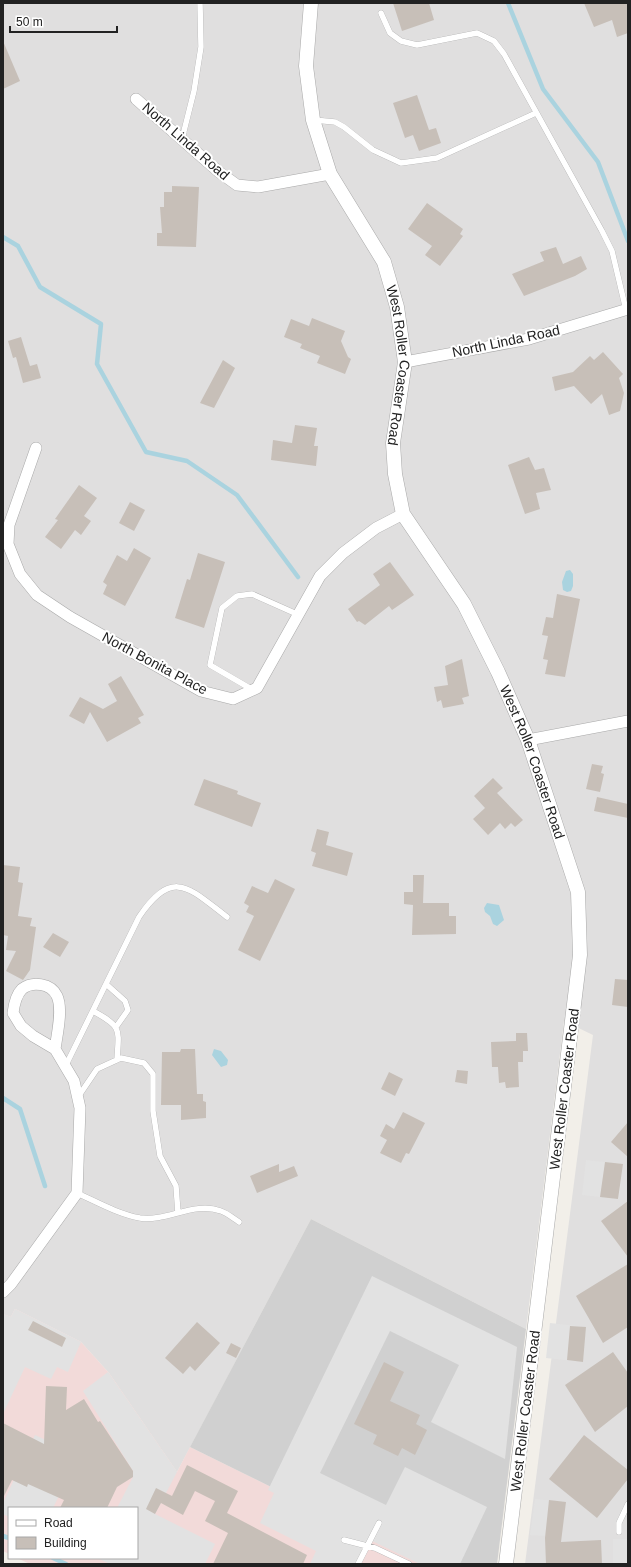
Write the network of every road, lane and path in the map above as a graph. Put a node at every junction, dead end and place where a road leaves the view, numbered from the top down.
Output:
1 (200, 3) edge
2 (311, 3) edge
3 (381, 13) dead end
4 (136, 99) dead end
5 (536, 113) junction
6 (313, 120) junction
7 (182, 140) junction
8 (330, 174) junction
9 (627, 309) edge
10 (405, 362) junction
11 (36, 448) dead end
12 (403, 514) junction
13 (299, 615) junction
14 (253, 690) junction
15 (628, 721) edge
16 (528, 740) junction
17 (227, 917) dead end
18 (106, 984) junction
19 (93, 1011) junction
20 (116, 1027) junction
21 (55, 1049) junction
22 (117, 1060) junction
23 (65, 1067) junction
24 (78, 1098) junction
25 (77, 1193) junction
26 (178, 1213) junction
27 (239, 1222) dead end
28 (3, 1292) edge
29 (628, 1504) edge
30 (379, 1523) dead end
31 (619, 1532) dead end
32 (344, 1540) dead end
33 (367, 1546) junction
34 (358, 1564) edge
35 (409, 1564) edge
36 (506, 1564) edge

1 - 7 lane
2 - 6 street, West Roller Coaster Road
3 - 5 lane
4 - 7 street, North Linda Road
5 - 6 lane
5 - 9 lane
6 - 8 street, West Roller Coaster Road
7 - 8 street, North Linda Road
8 - 10 street, West Roller Coaster Road
9 - 10 street, North Linda Road
10 - 12 street, West Roller Coaster Road
11 - 14 street, North Bonita Place
12 - 13 street, North Bonita Place
12 - 16 street, West Roller Coaster Road
13 - 14 street, North Bonita Place
13 - 14 lane
15 - 16 street
16 - 36 street, West Roller Coaster Road
17 - 18 lane
18 - 19 lane
18 - 20 lane
19 - 20 lane
19 - 23 lane
20 - 22 lane
21 - 21 street
21 - 23 street
22 - 24 lane
22 - 26 lane
23 - 24 street
24 - 25 street
25 - 26 lane
25 - 28 street
26 - 27 lane
29 - 31 lane
30 - 33 lane
32 - 33 lane
33 - 34 lane
33 - 35 lane

